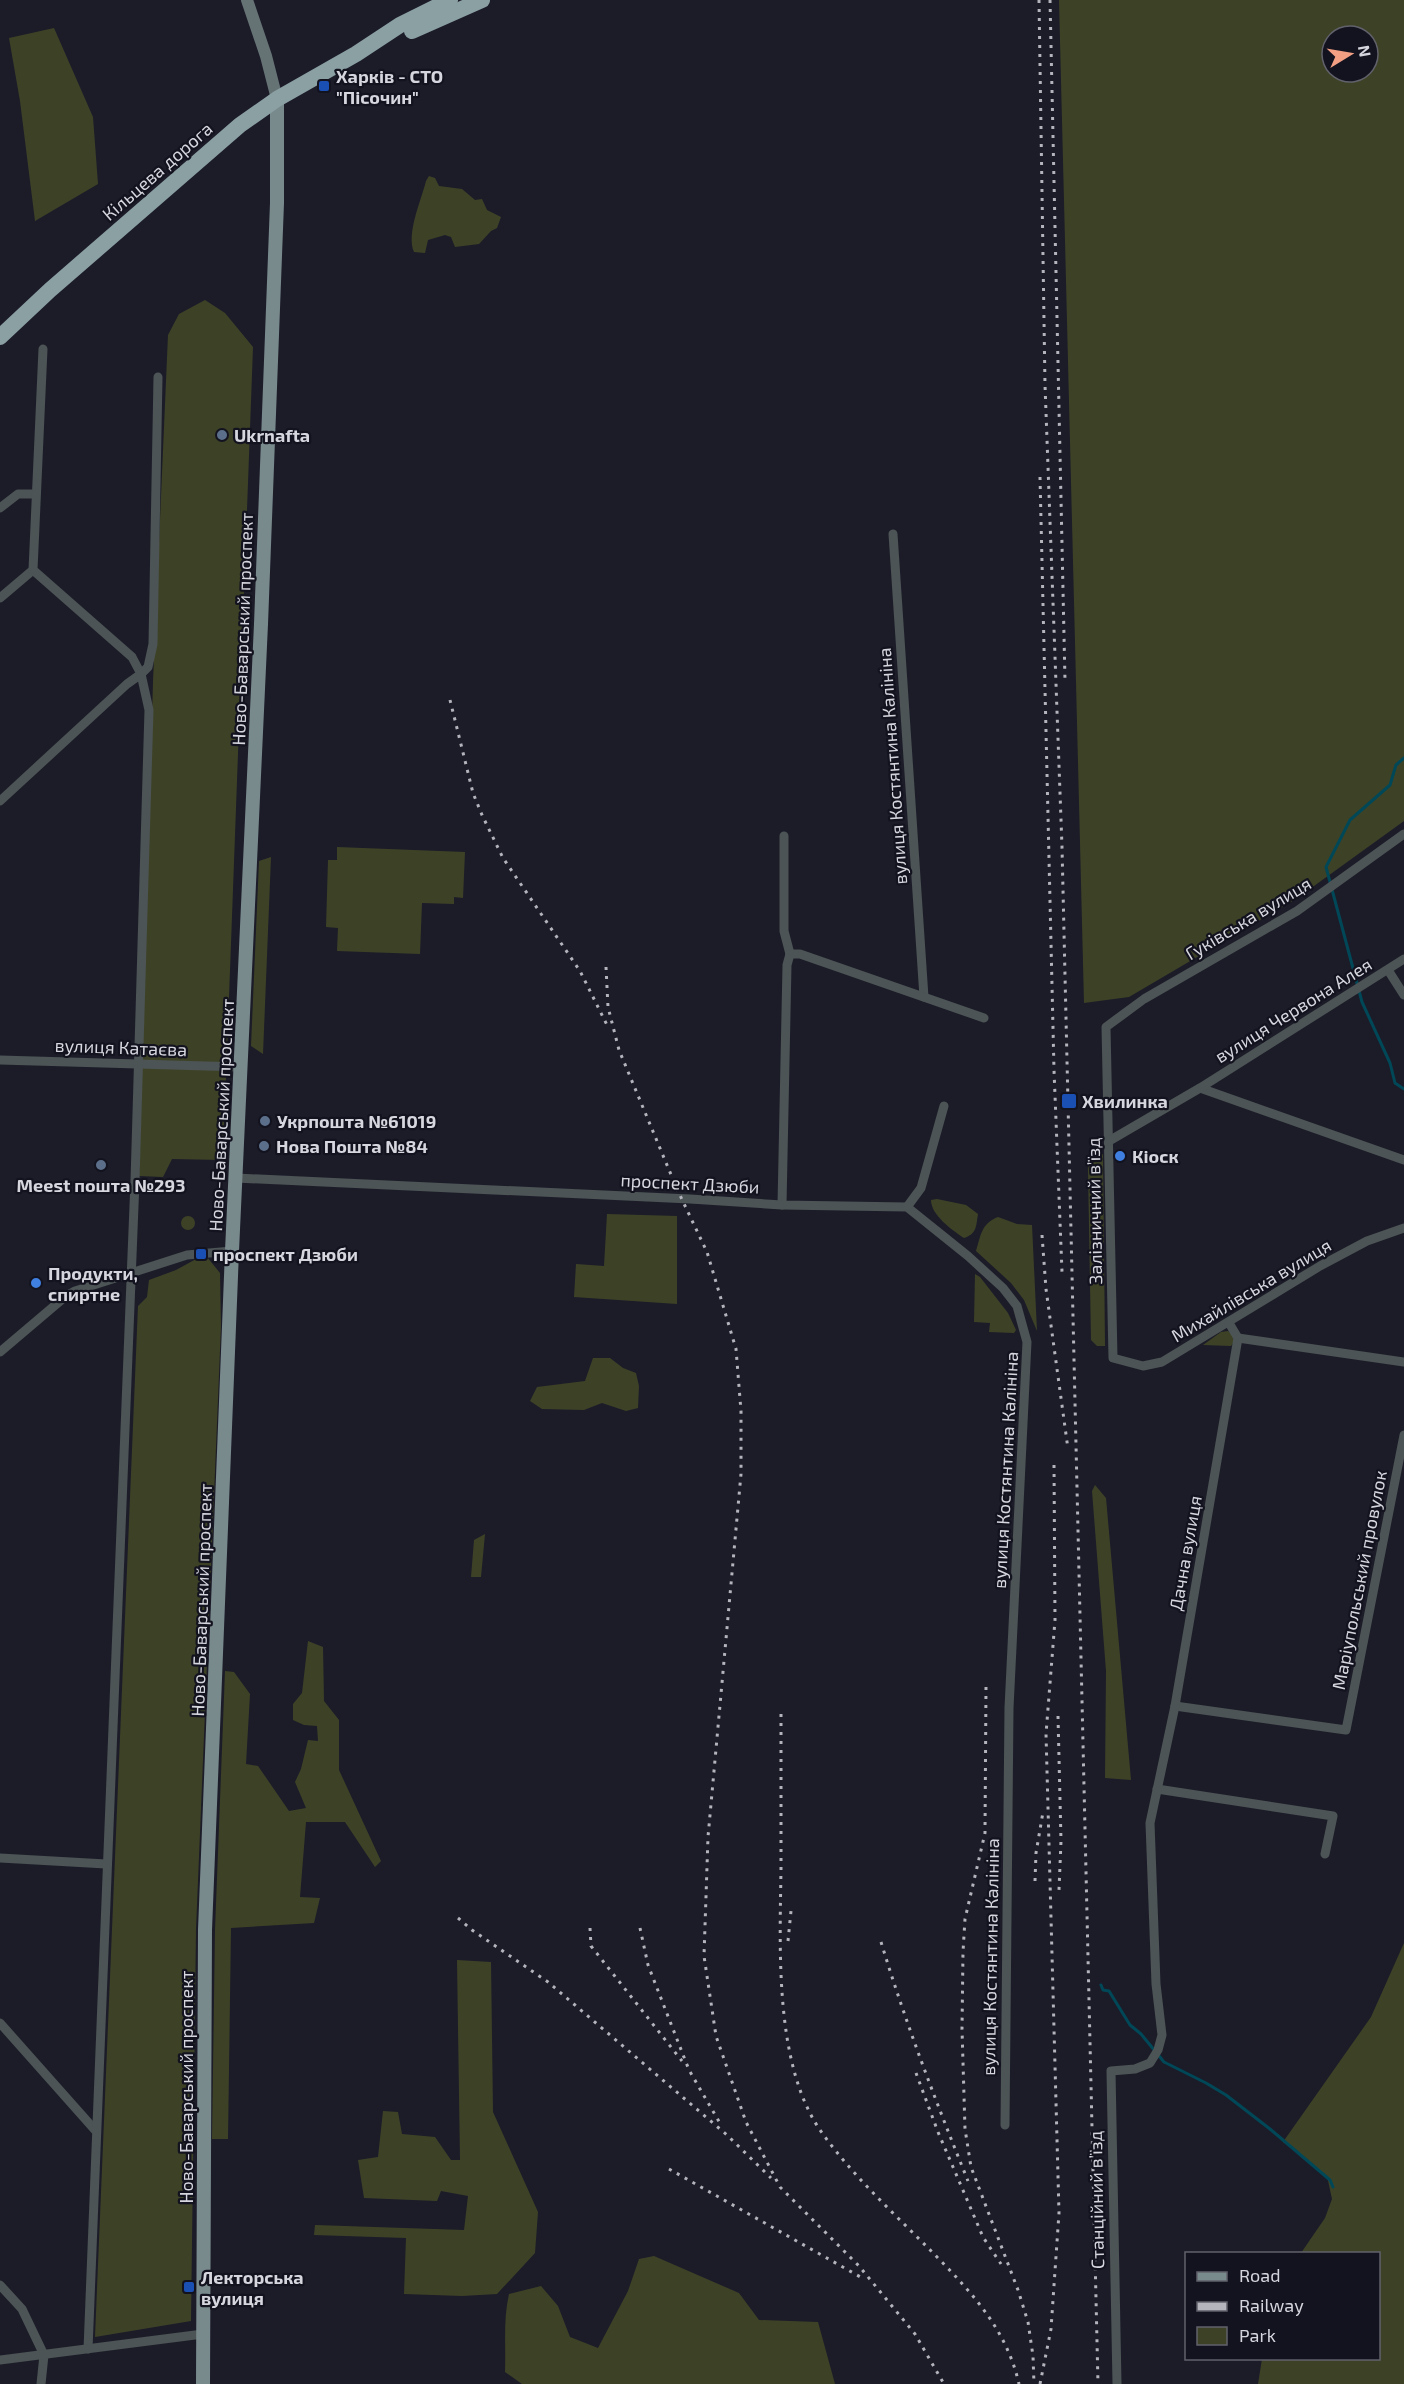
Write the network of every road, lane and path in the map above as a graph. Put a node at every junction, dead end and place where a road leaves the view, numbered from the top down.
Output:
1 (247, 0) edge
2 (450, 0) edge
3 (482, 0) edge
4 (356, 54) junction
5 (277, 99) junction
6 (0, 337) edge
7 (43, 349) dead end
8 (158, 377) dead end
9 (36, 494) junction
10 (0, 508) edge
11 (893, 534) dead end
12 (33, 570) junction
13 (0, 598) edge
14 (141, 674) junction
15 (0, 801) edge
16 (1404, 834) edge
17 (784, 836) dead end
18 (790, 954) junction
19 (1404, 959) edge
20 (1388, 970) junction
21 (1404, 995) edge
22 (924, 997) junction
23 (984, 1018) dead end
24 (1106, 1027) joint
25 (0, 1060) edge
26 (137, 1065) junction
27 (241, 1067) junction
28 (1200, 1088) junction
29 (944, 1106) dead end
30 (1109, 1141) junction
31 (1404, 1160) edge
32 (236, 1178) junction
33 (782, 1205) junction
34 (907, 1207) junction
35 (1404, 1228) edge
36 (232, 1251) junction
37 (130, 1272) junction
38 (1229, 1323) junction
39 (1238, 1338) junction
40 (0, 1352) edge
41 (1113, 1358) joint
42 (1404, 1362) edge
43 (1404, 1435) edge
44 (1175, 1706) junction
45 (1157, 1790) junction
46 (1325, 1854) dead end
47 (0, 1858) edge
48 (106, 1864) junction
49 (0, 2023) edge
50 (1158, 2050) joint
51 (1005, 2126) dead end
52 (95, 2130) junction
53 (0, 2285) edge
54 (203, 2334) junction
55 (88, 2349) junction
56 (44, 2355) junction
57 (0, 2360) edge
58 (42, 2384) edge
59 (203, 2384) edge
60 (1117, 2384) edge

1 - 5 street
2 - 4 highway, Кільцева дорога
3 - 4 highway, Кільцева дорога
4 - 5 highway, Кільцева дорога
5 - 6 highway, Кільцева дорога
5 - 27 main road, Ново-Баварський проспект
7 - 9 street
8 - 14 street
9 - 10 street
9 - 12 street
11 - 22 street, вулиця Костянтина Калініна
12 - 13 street
12 - 14 street
14 - 15 street
14 - 26 street
16 - 24 street, Гуківська вулиця
17 - 18 street
18 - 22 street
18 - 33 street
19 - 20 street, вулиця Червона Алея
20 - 21 street
20 - 28 street, вулиця Червона Алея
22 - 23 street
24 - 30 street, Залізничний в’їзд
25 - 26 street, вулиця Катаєва
26 - 27 street, вулиця Катаєва
26 - 37 street
27 - 32 main road, Ново-Баварський проспект
28 - 30 street, вулиця Червона Алея
28 - 31 street, вулиця Червона Алея
29 - 34 street
30 - 41 street, Залізничний в’їзд
32 - 33 street, проспект Дзюби
32 - 36 main road, Ново-Баварський проспект
33 - 34 street
34 - 51 street, вулиця Костянтина Калініна
35 - 38 street, Михайлівська вулиця
36 - 37 street
36 - 54 main road, Ново-Баварський проспект
37 - 40 street
37 - 48 street
38 - 39 street
38 - 41 street, Михайлівська вулиця
39 - 42 street
39 - 44 street, Дачна вулиця
43 - 44 street, Маріупольський провулок
44 - 45 street, Дачна вулиця
45 - 46 street
45 - 50 street, Дачна вулиця
47 - 48 street
48 - 52 street
49 - 52 street
50 - 60 street, Станційний в’їзд
52 - 55 street
53 - 56 street
54 - 55 street
54 - 59 main road, Ново-Баварський проспект
55 - 56 street
56 - 57 street
56 - 58 street

